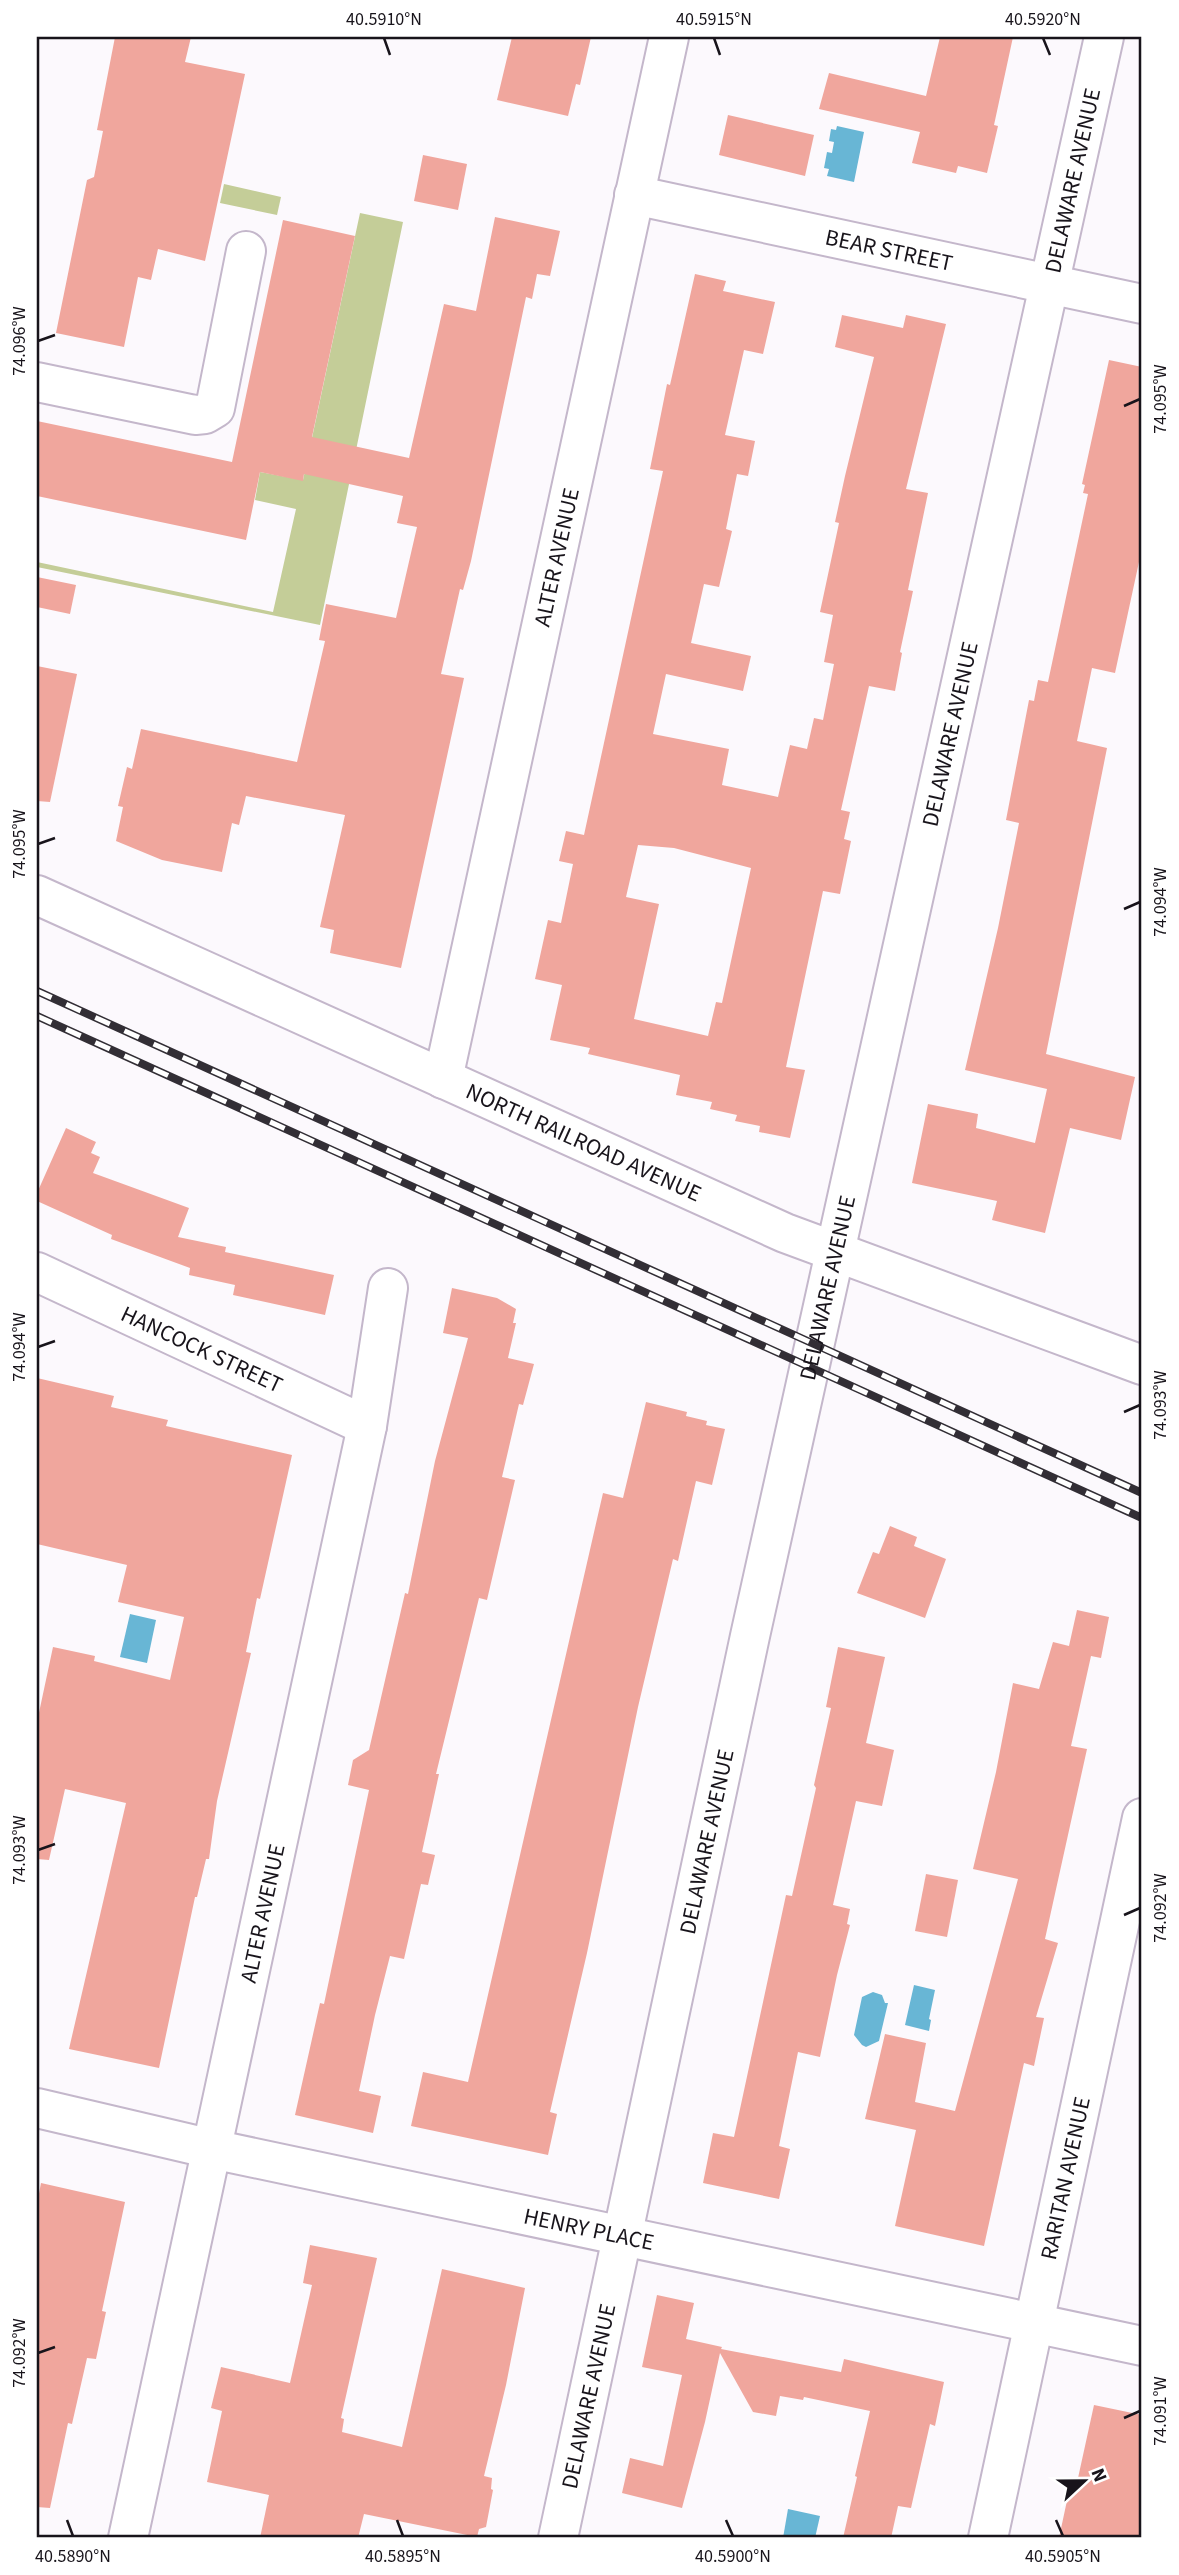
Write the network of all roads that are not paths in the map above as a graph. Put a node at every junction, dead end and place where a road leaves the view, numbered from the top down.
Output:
1 (669, 37) edge
2 (1104, 37) edge
3 (634, 195) junction
4 (246, 251) dead end
5 (1051, 284) junction
6 (1142, 304) edge
7 (37, 382) edge
8 (37, 895) edge
9 (443, 1079) junction
10 (835, 1251) junction
11 (37, 1272) edge
12 (388, 1288) dead end
13 (1142, 1365) edge
14 (367, 1426) junction
15 (1142, 1818) edge
16 (37, 2108) edge
17 (212, 2149) junction
18 (622, 2236) junction
19 (1033, 2323) junction
20 (1142, 2346) edge
21 (128, 2538) edge
22 (558, 2538) edge
23 (988, 2538) edge

1 - 3 street, ALTER AVENUE
2 - 5 street, DELAWARE AVENUE
3 - 5 street, BEAR STREET
3 - 9 street, ALTER AVENUE
4 - 7 street
5 - 6 street, BEAR STREET
5 - 10 street, DELAWARE AVENUE
8 - 9 street, NORTH RAILROAD AVENUE
9 - 10 street, NORTH RAILROAD AVENUE
10 - 13 street, NORTH RAILROAD AVENUE
10 - 18 street, DELAWARE AVENUE
11 - 14 street, HANCOCK STREET
12 - 14 street, ALTER AVENUE
14 - 17 street, ALTER AVENUE
15 - 19 street, RARITAN AVENUE
16 - 17 street, HENRY PLACE
17 - 18 street, HENRY PLACE
17 - 21 street, ALTER AVENUE
18 - 19 street, HENRY PLACE
18 - 22 street, DELAWARE AVENUE
19 - 20 street, HENRY PLACE
19 - 23 street, RARITAN AVENUE

